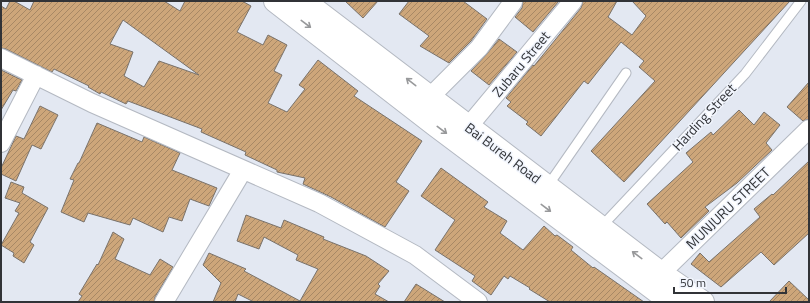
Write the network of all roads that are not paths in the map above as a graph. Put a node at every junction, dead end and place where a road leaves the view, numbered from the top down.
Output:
1 (275, 1) edge
2 (304, 1) edge
3 (573, 1) edge
4 (801, 1) edge
5 (513, 2) edge
6 (1, 58) edge
7 (626, 73) dead end
8 (36, 75) junction
9 (430, 98) junction
10 (468, 127) junction
11 (809, 129) edge
12 (1, 143) edge
13 (243, 170) junction
14 (547, 187) junction
15 (601, 227) junction
16 (653, 279) junction
17 (164, 302) edge
18 (478, 302) edge
19 (671, 302) edge
20 (703, 302) edge

1 -> 16 highway, Bai Bureh Road
9 -> 2 highway, Bai Bureh Road
3 - 10 street, Zubaru Street
4 - 15 lane, Harding Street
5 - 9 street
6 - 8 street
7 - 14 lane
8 - 12 street
8 - 13 street
9 - 10 highway, Bai Bureh Road
10 - 14 highway, Bai Bureh Road
11 - 16 street, MUNJURU STREET
13 - 17 street
13 - 18 street
14 - 15 highway, Bai Bureh Road
16 -> 15 highway, Bai Bureh Road
16 - 19 highway, Bai Bureh Road
16 - 20 highway, Bai Bureh Road

